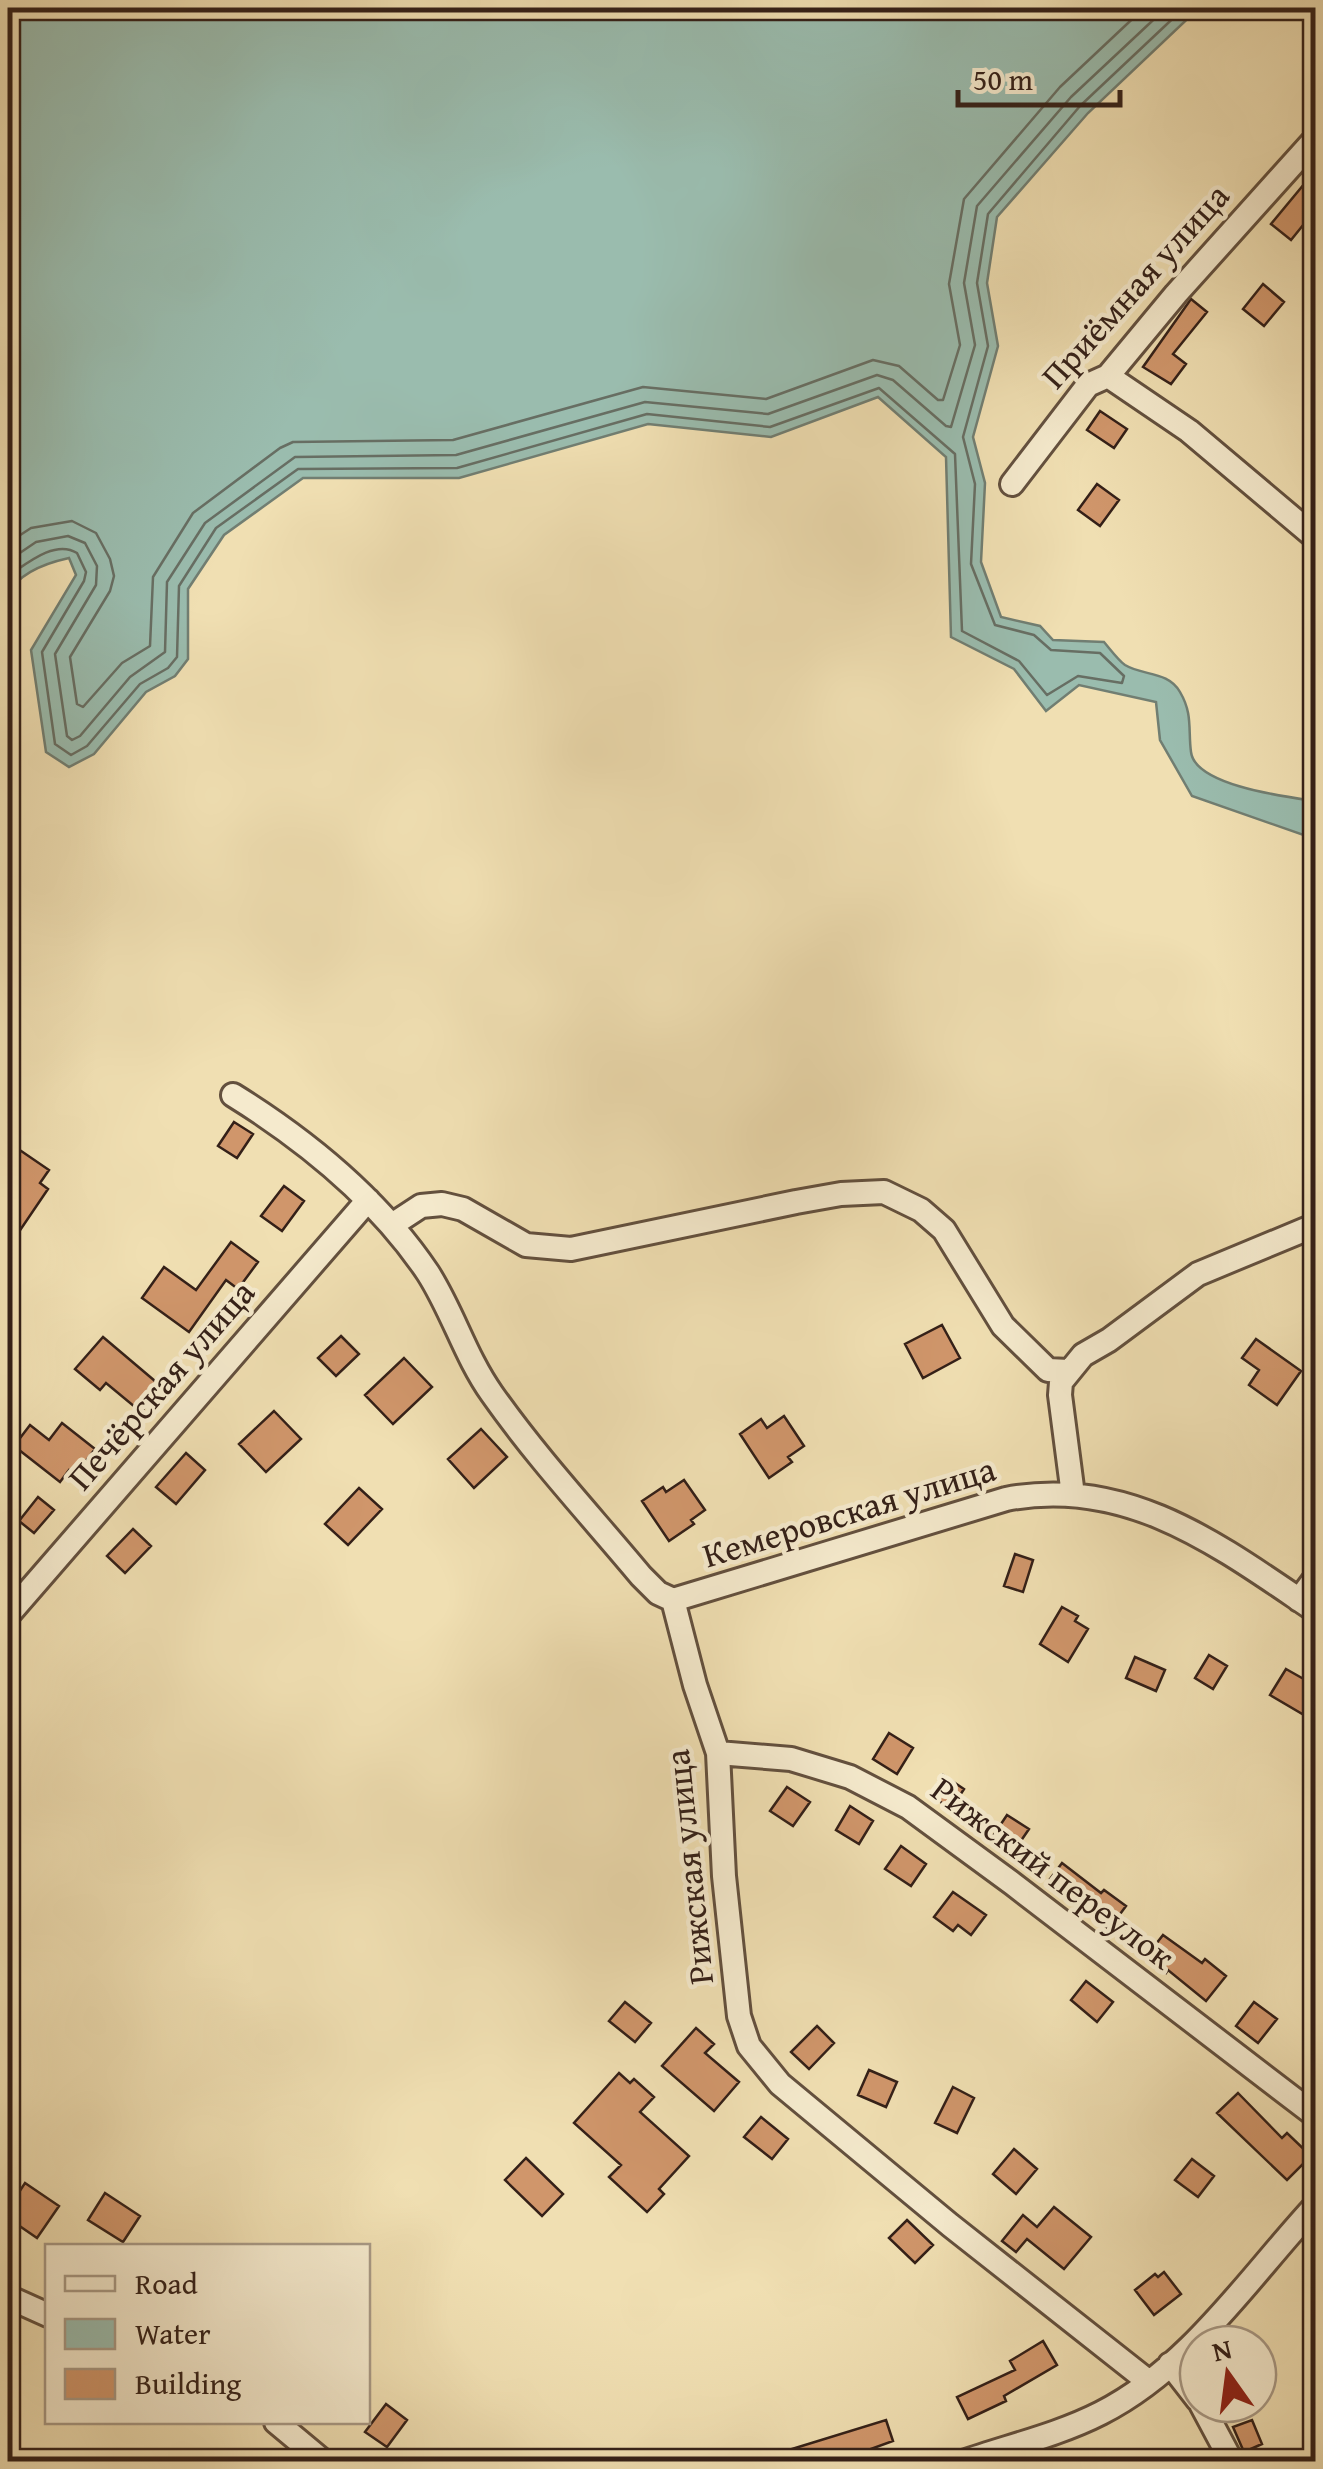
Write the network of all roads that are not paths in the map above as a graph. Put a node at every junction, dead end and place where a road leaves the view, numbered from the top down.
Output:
1 (1316, 138) edge
2 (1108, 376) junction
3 (1012, 484) dead end
4 (1316, 538) edge
5 (233, 1094) dead end
6 (368, 1200) junction
7 (1316, 1225) edge
8 (392, 1226) junction
9 (1068, 1371) junction
10 (1073, 1495) junction
11 (1316, 1577) edge
12 (673, 1600) junction
13 (1307, 1606) edge
14 (8, 1615) edge
15 (718, 1752) junction
16 (1316, 2116) edge
17 (1316, 2205) edge
18 (8, 2298) edge
19 (45, 2314) edge
20 (1170, 2364) junction
21 (1178, 2374) edge
22 (1149, 2382) junction
23 (278, 2424) edge
24 (1211, 2424) edge
25 (324, 2462) edge
26 (963, 2462) edge
27 (1232, 2462) edge

1 - 2 street, Приёмная улица
2 - 3 street, Приёмная улица
2 - 4 street
5 - 6 street
6 - 8 street
6 - 14 street, Печёрская улица
7 - 9 street
8 - 9 street
8 - 12 street
9 - 10 street
10 - 12 street, Кемеровская улица
10 - 13 street, Кемеровская улица
11 - 13 street
12 - 15 street, Рижская улица
15 - 16 street, Рижский переулок
15 - 22 street, Рижская улица
17 - 20 street
18 - 19 street
20 - 21 street
20 - 22 street
22 - 26 street
23 - 25 street
24 - 27 street

